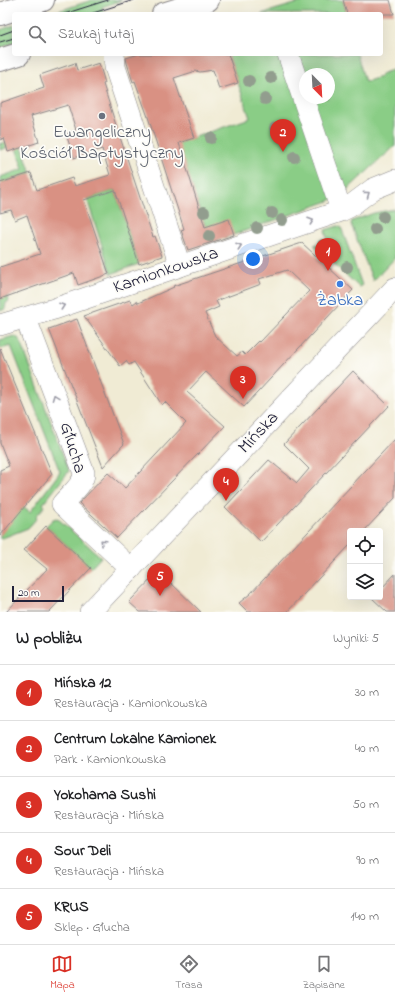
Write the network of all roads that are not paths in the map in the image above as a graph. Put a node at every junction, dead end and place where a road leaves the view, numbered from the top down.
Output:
1 (43, 0) edge
2 (208, 0) edge
3 (169, 12) edge
4 (0, 14) edge
5 (13, 56) edge
6 (114, 56) edge
7 (289, 56) edge
8 (0, 60) edge
9 (395, 180) edge
10 (338, 201) dead end
11 (180, 266) junction
12 (395, 288) edge
13 (26, 319) junction
14 (0, 325) edge
15 (131, 569) junction
16 (90, 612) edge

1 - 4 main road
2 - 3 main road
5 - 8 main road
6 - 11 street
7 - 10 street
11 -> 9 street, Kamionkowska
13 -> 11 street, Kamionkowska
12 - 15 street, Mińska
13 - 14 street, Kamionkowska
15 -> 13 street, Głucha
15 - 16 street, Mińska

